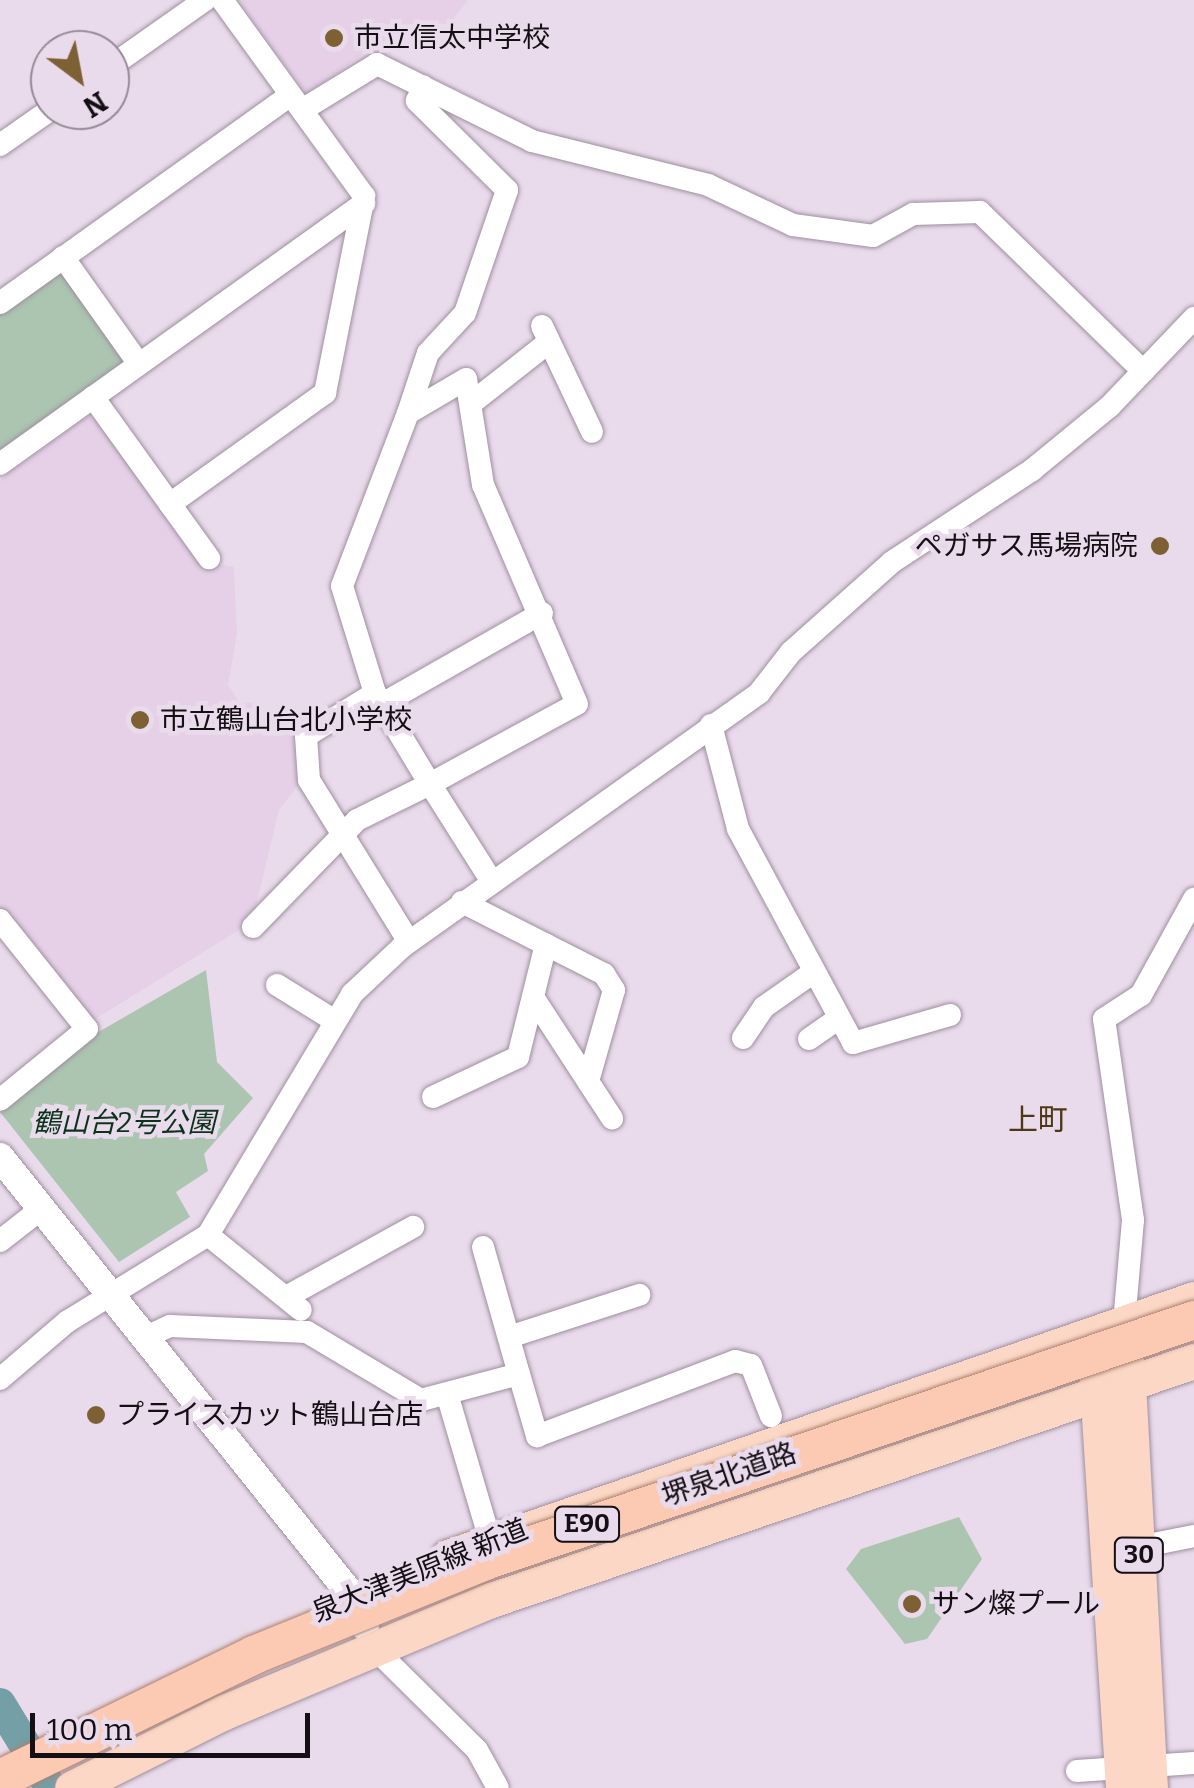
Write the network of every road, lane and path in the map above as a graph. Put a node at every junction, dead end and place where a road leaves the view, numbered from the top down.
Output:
1 (205, 0) edge
2 (222, 0) edge
3 (130, 53) edge
4 (422, 86) junction
5 (296, 102) junction
6 (30, 124) edge
7 (0, 145) edge
8 (364, 203) junction
9 (63, 257) junction
10 (0, 303) edge
11 (1194, 318) edge
12 (140, 364) junction
13 (1144, 371) junction
14 (92, 396) junction
15 (474, 402) junction
16 (408, 413) junction
17 (592, 432) dead end
18 (0, 464) edge
19 (170, 504) junction
20 (208, 558) dead end
21 (542, 613) junction
22 (378, 699) junction
23 (711, 725) junction
24 (430, 784) junction
25 (341, 836) junction
26 (491, 880) junction
27 (1194, 900) edge
28 (462, 902) junction
29 (0, 920) edge
30 (254, 927) dead end
31 (409, 942) junction
32 (546, 944) junction
33 (810, 974) junction
34 (278, 985) dead end
35 (532, 997) junction
36 (950, 1015) dead end
37 (838, 1018) junction
38 (335, 1021) junction
39 (743, 1038) dead end
40 (809, 1039) dead end
41 (588, 1081) junction
42 (432, 1097) dead end
43 (0, 1100) edge
44 (612, 1118) dead end
45 (0, 1157) edge
46 (42, 1208) junction
47 (413, 1227) dead end
48 (208, 1235) junction
49 (0, 1241) edge
50 (483, 1247) dead end
51 (639, 1295) dead end
52 (112, 1298) junction
53 (1194, 1299) edge
54 (1194, 1320) edge
55 (1109, 1328) junction
56 (144, 1338) junction
57 (509, 1338) junction
58 (1194, 1346) edge
59 (1194, 1361) edge
60 (519, 1374) junction
61 (0, 1379) edge
62 (1113, 1388) junction
63 (447, 1394) junction
64 (771, 1416) dead end
65 (1194, 1536) edge
66 (490, 1540) junction
67 (1139, 1547) junction
68 (353, 1597) junction
69 (374, 1647) junction
70 (0, 1760) edge
71 (1194, 1763) edge
72 (1077, 1772) dead end
73 (0, 1779) edge
74 (1136, 1779) edge
75 (34, 1788) edge
76 (72, 1788) edge
77 (498, 1788) edge

1 - 3 street
2 - 5 street
4 - 5 street
4 - 13 street
4 - 16 street
5 - 8 street
5 - 9 street
6 - 7 street
8 - 12 street
8 - 19 street
9 - 10 street
9 - 12 street
11 - 13 street
12 - 14 street
13 - 23 street
14 - 18 street
14 - 19 street
15 - 16 street
15 - 17 street
15 - 21 street
16 - 22 street
19 - 20 street
21 - 22 street
21 - 24 street
22 - 24 street
22 - 25 street
23 - 26 street
23 - 33 street
24 - 25 street
24 - 26 street
25 - 30 street
25 - 31 street
26 - 28 street
27 - 55 street
28 - 31 street
28 - 32 street
29 - 43 street
31 - 38 street
32 - 35 street
32 - 41 street
33 - 37 street
33 - 39 street
34 - 38 street
35 - 41 street
35 - 42 street
36 - 37 street
37 - 40 street
38 - 48 street
41 - 44 street
45 - 46 street
46 - 49 street
46 - 52 street
47 - 48 street
48 - 52 street
50 - 57 street
51 - 57 street
52 - 56 street
52 - 61 street
53 - 55 main road, 泉大津美原線 新道
54 - 73 highway, 堺泉北道路 / E90, bridge
55 - 62 main road, 30
55 - 66 main road, 泉大津美原線 新道
56 - 63 street
56 - 68 street
57 - 60 street
58 - 75 highway, 堺泉北道路 / E90
59 - 62 main road, 泉大津美原線 新道
60 - 63 street
60 - 64 street
62 - 67 main road, 30
62 - 69 main road, 泉大津美原線 新道
62 - 74 main road, 30
63 - 66 street
65 - 67 street
66 - 68 main road, 泉大津美原線 新道
67 - 74 main road, 30
68 - 69 street
68 - 70 main road, 泉大津美原線 新道
69 - 76 main road, 泉大津美原線 新道
69 - 77 street
71 - 74 street
72 - 74 street

